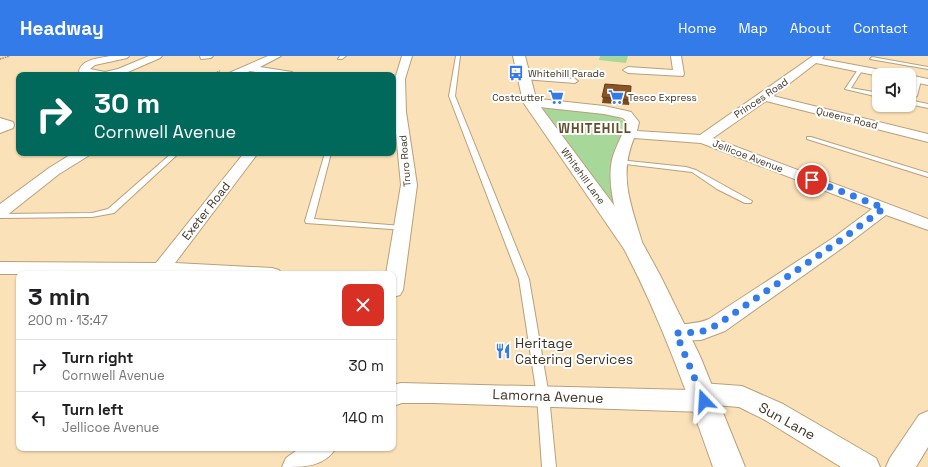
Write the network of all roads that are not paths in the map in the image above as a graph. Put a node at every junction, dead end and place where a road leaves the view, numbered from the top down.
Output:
1 (124, 56) edge
2 (157, 56) edge
3 (276, 56) edge
4 (407, 56) edge
5 (458, 56) edge
6 (519, 56) edge
7 (676, 56) edge
8 (872, 57) edge
9 (817, 58) edge
10 (865, 67) junction
11 (248, 68) junction
12 (928, 68) edge
13 (872, 69) edge
14 (628, 70) dead end
15 (89, 72) edge
16 (121, 72) edge
17 (239, 72) edge
18 (273, 72) edge
19 (523, 77) junction
20 (397, 79) edge
21 (574, 81) dead end
22 (872, 94) edge
23 (765, 97) junction
24 (530, 102) junction
25 (916, 103) edge
26 (928, 106) edge
27 (0, 122) edge
28 (0, 129) edge
29 (630, 134) junction
30 (809, 138) dead end
31 (928, 138) edge
32 (703, 139) junction
33 (78, 156) edge
34 (173, 156) edge
35 (249, 156) edge
36 (327, 156) edge
37 (619, 162) junction
38 (928, 176) edge
39 (748, 201) dead end
40 (884, 208) junction
41 (0, 212) edge
42 (0, 216) edge
43 (928, 225) edge
44 (402, 228) junction
45 (635, 249) junction
46 (0, 268) edge
47 (161, 269) junction
48 (205, 271) edge
49 (396, 271) edge
50 (676, 333) junction
51 (396, 395) edge
52 (543, 396) junction
53 (702, 397) junction
54 (928, 423) edge
55 (318, 451) edge
56 (296, 467) edge
57 (549, 467) edge
58 (729, 467) edge
59 (866, 467) edge
60 (900, 467) edge

1 - 15 street
2 - 16 street
3 - 11 street
4 - 20 street, Truro Road
5 - 52 lane
6 - 19 street, Whitehill Lane
7 - 14 street
8 - 10 lane
8 - 12 lane
9 - 10 street
9 - 23 street, Princes Road
10 - 13 street
10 - 22 lane
11 - 17 street
11 - 18 street
19 - 21 lane
19 - 24 street, Whitehill Lane
20 - 44 street, Truro Road
23 - 31 street, Queens Road
23 - 32 street, Princes Road
24 - 29 street
24 - 45 street, Whitehill Lane
25 - 26 lane
27 - 28 street
29 - 32 street, Jellicoe Avenue
29 - 37 street
30 - 38 lane
32 - 40 street, Jellicoe Avenue
33 - 41 street
34 - 42 lane
35 - 47 street, Exeter Road
36 - 44 lane
37 - 39 lane
37 - 45 street
40 - 43 street, Jellicoe Avenue
40 - 50 street
44 - 49 street, Truro Road
45 - 50 street, Whitehill Lane
46 - 47 street
47 - 48 street
50 - 53 street, Whitehill Lane
51 - 52 street, Lamorna Avenue
52 - 53 street, Lamorna Avenue
52 - 57 lane
53 - 58 street, Whitehill Lane
53 - 59 street, Sun Lane
54 - 60 street
55 - 56 street

